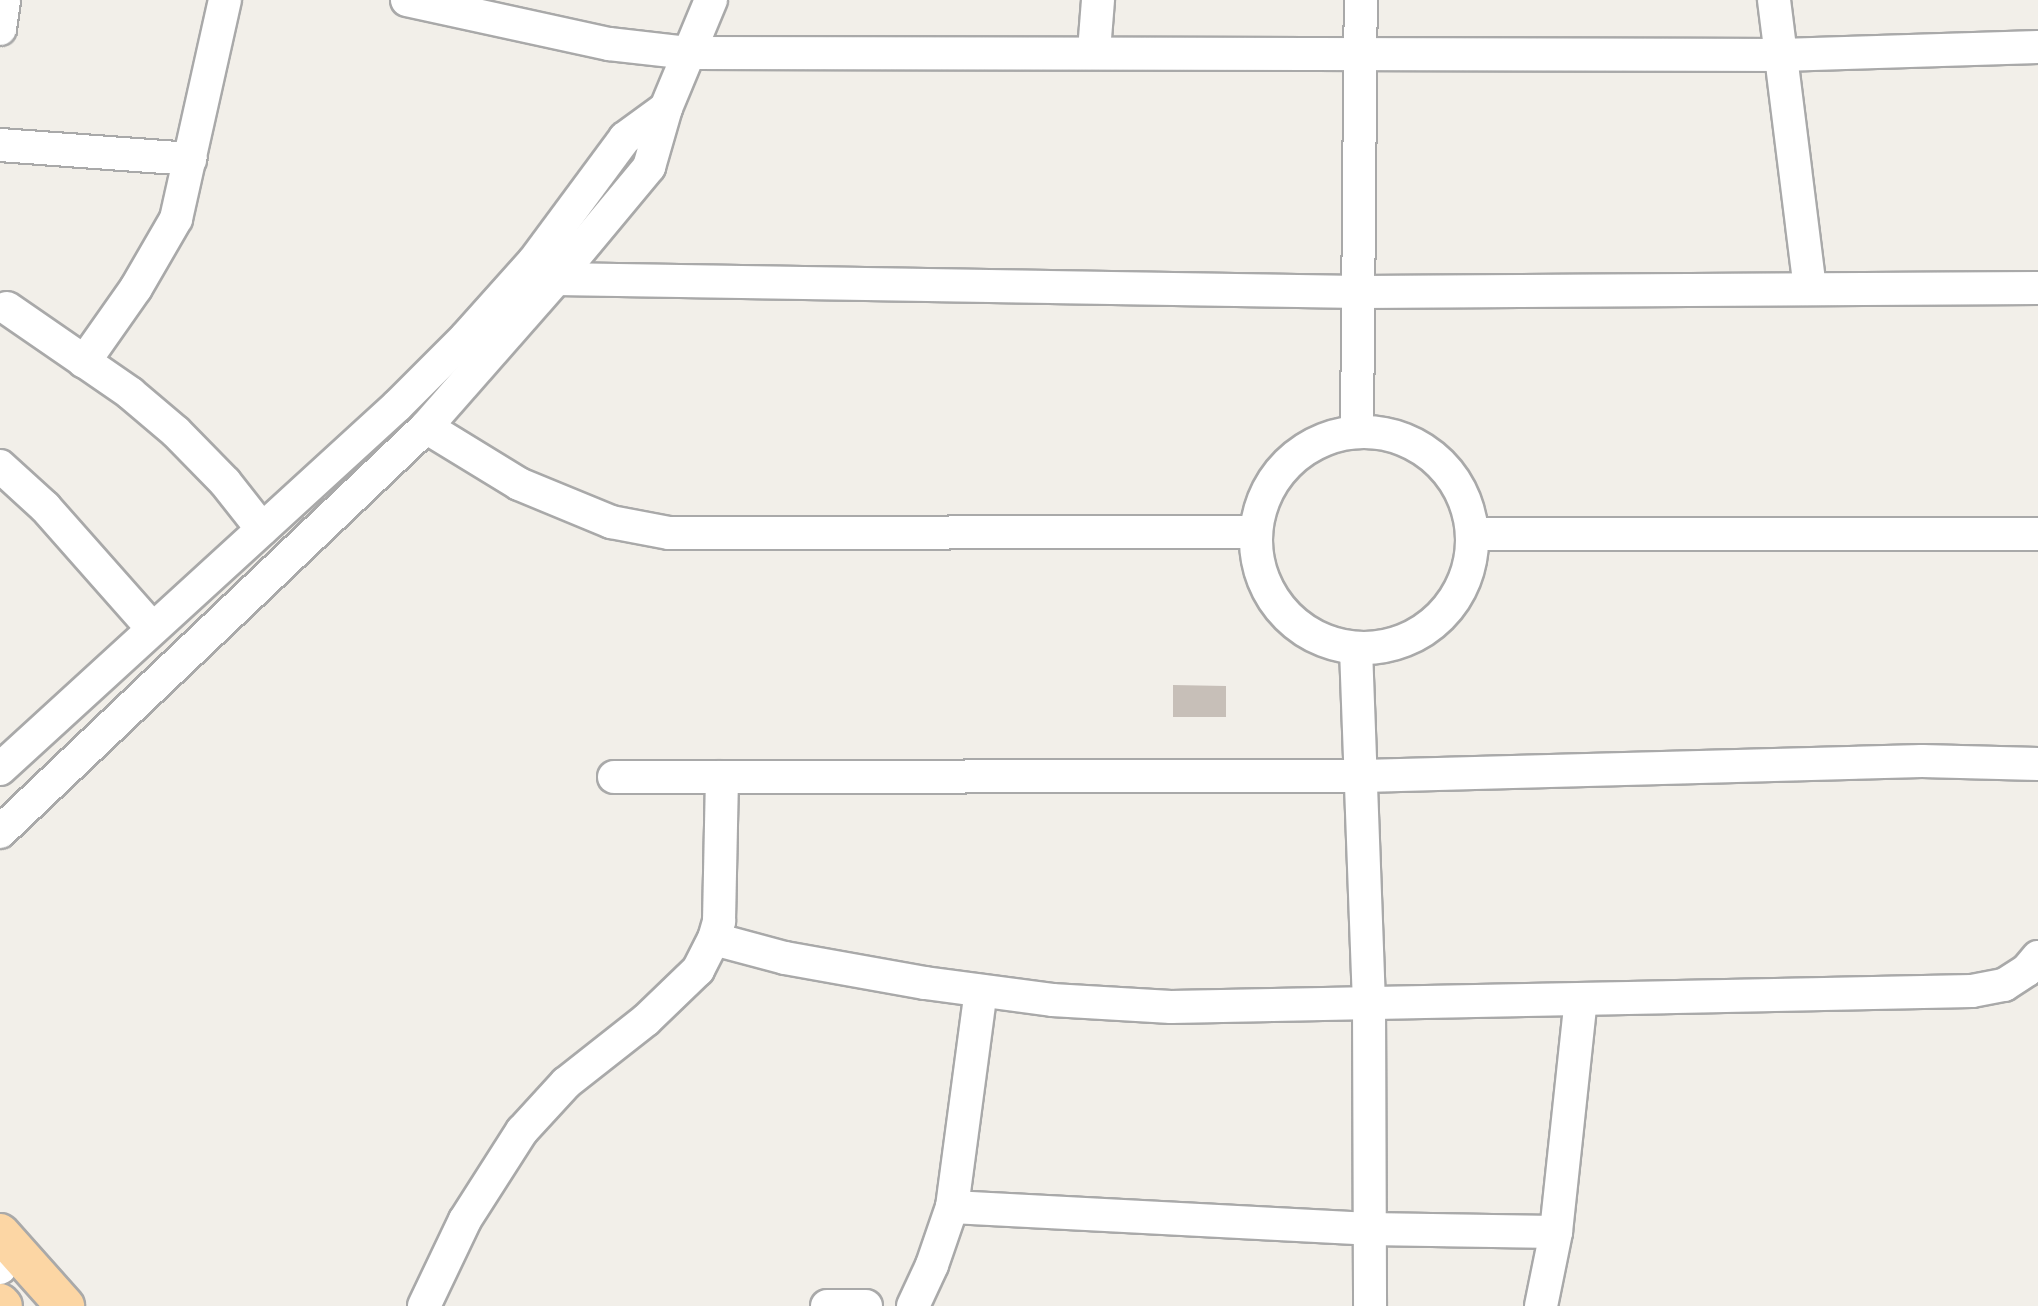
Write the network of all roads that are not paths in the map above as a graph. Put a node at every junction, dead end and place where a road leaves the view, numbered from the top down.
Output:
1 (4, 0) edge
2 (225, 0) edge
3 (407, 0) edge
4 (711, 0) edge
5 (1098, 0) edge
6 (1361, 0) edge
7 (1774, 0) edge
8 (516, 13) edge
9 (0, 29) edge
10 (2038, 47) edge
11 (1094, 51) junction
12 (690, 53) junction
13 (1359, 55) junction
14 (1781, 55) junction
15 (666, 108) junction
16 (0, 145) edge
17 (190, 159) junction
18 (556, 279) junction
19 (2038, 288) edge
20 (1810, 289) junction
21 (1360, 292) junction
22 (7, 308) dead end
23 (84, 362) junction
24 (426, 427) junction
25 (1357, 430) junction
26 (0, 467) edge
27 (261, 529) junction
28 (1255, 532) junction
29 (1473, 534) junction
30 (2038, 534) edge
31 (152, 628) junction
32 (1356, 649) junction
33 (2038, 764) edge
34 (0, 769) edge
35 (1363, 776) junction
36 (614, 777) dead end
37 (722, 777) junction
38 (0, 832) edge
39 (715, 939) junction
40 (2038, 957) edge
41 (981, 991) junction
42 (1581, 999) junction
43 (1369, 1003) junction
44 (952, 1207) junction
45 (1369, 1229) junction
46 (1556, 1233) junction
47 (2, 1247) edge
48 (65, 1306) edge
49 (424, 1306) edge
50 (827, 1306) edge
51 (866, 1306) edge
52 (913, 1306) edge
53 (1370, 1306) edge
54 (1541, 1306) edge

1 - 9 street
2 - 17 street
3 - 8 street
4 - 12 street
5 - 11 street
6 - 13 street
7 - 14 street
8 - 12 street
10 - 14 street
11 - 12 street
11 - 13 street
12 - 15 street
13 - 14 street
13 - 21 street
14 - 20 street
15 - 18 street
15 - 27 street
16 - 17 street
17 - 23 street
18 - 21 street
18 - 24 street
19 - 20 street
20 - 21 street
21 - 25 street
22 - 23 street
23 - 27 street
24 - 28 street
24 - 38 street
25 - 28 street
25 - 29 street
26 - 31 street
27 - 31 street
28 - 32 street
29 - 30 street
29 - 32 street
31 - 34 street
32 - 35 street
33 - 35 street
35 - 37 street
35 - 43 street
36 - 37 street
37 - 39 street
39 - 41 street
39 - 49 street
40 - 42 street
41 - 43 street
41 - 44 street
42 - 43 street
42 - 46 street
43 - 45 street
44 - 45 street
44 - 52 street
45 - 46 street
45 - 53 street
46 - 54 street
47 - 48 main road
50 - 51 street

